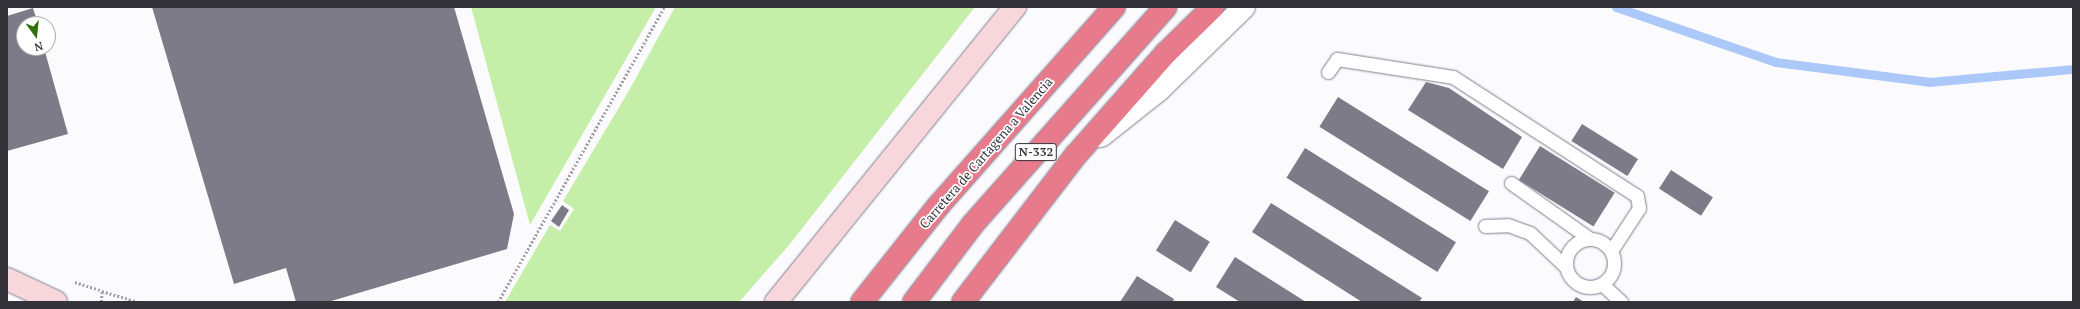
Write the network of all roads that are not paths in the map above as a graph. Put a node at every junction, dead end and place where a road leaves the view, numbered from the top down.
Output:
1 (1015, 7) edge
2 (1114, 7) edge
3 (1166, 7) edge
4 (1212, 7) edge
5 (1244, 7) edge
6 (1328, 72) dead end
7 (1076, 155) junction
8 (1512, 183) dead end
9 (1485, 226) dead end
10 (1590, 239) junction
11 (1611, 251) junction
12 (1565, 266) junction
13 (7, 279) edge
14 (1602, 284) junction
15 (7, 288) edge
16 (13, 302) edge
17 (56, 302) edge
18 (776, 302) edge
19 (862, 302) edge
20 (914, 302) edge
21 (963, 302) edge
22 (1621, 302) edge

1 - 18 main road
2 - 19 highway, Carretera de Cartagena a Valencia / N-332
3 - 20 highway, N-332
4 - 7 highway
5 - 7 street
6 - 11 lane
7 - 21 highway
8 - 10 lane
9 - 12 lane
10 - 11 lane
10 - 12 lane
11 - 14 lane
12 - 14 lane
13 - 17 main road
14 - 22 lane
15 - 16 main road

